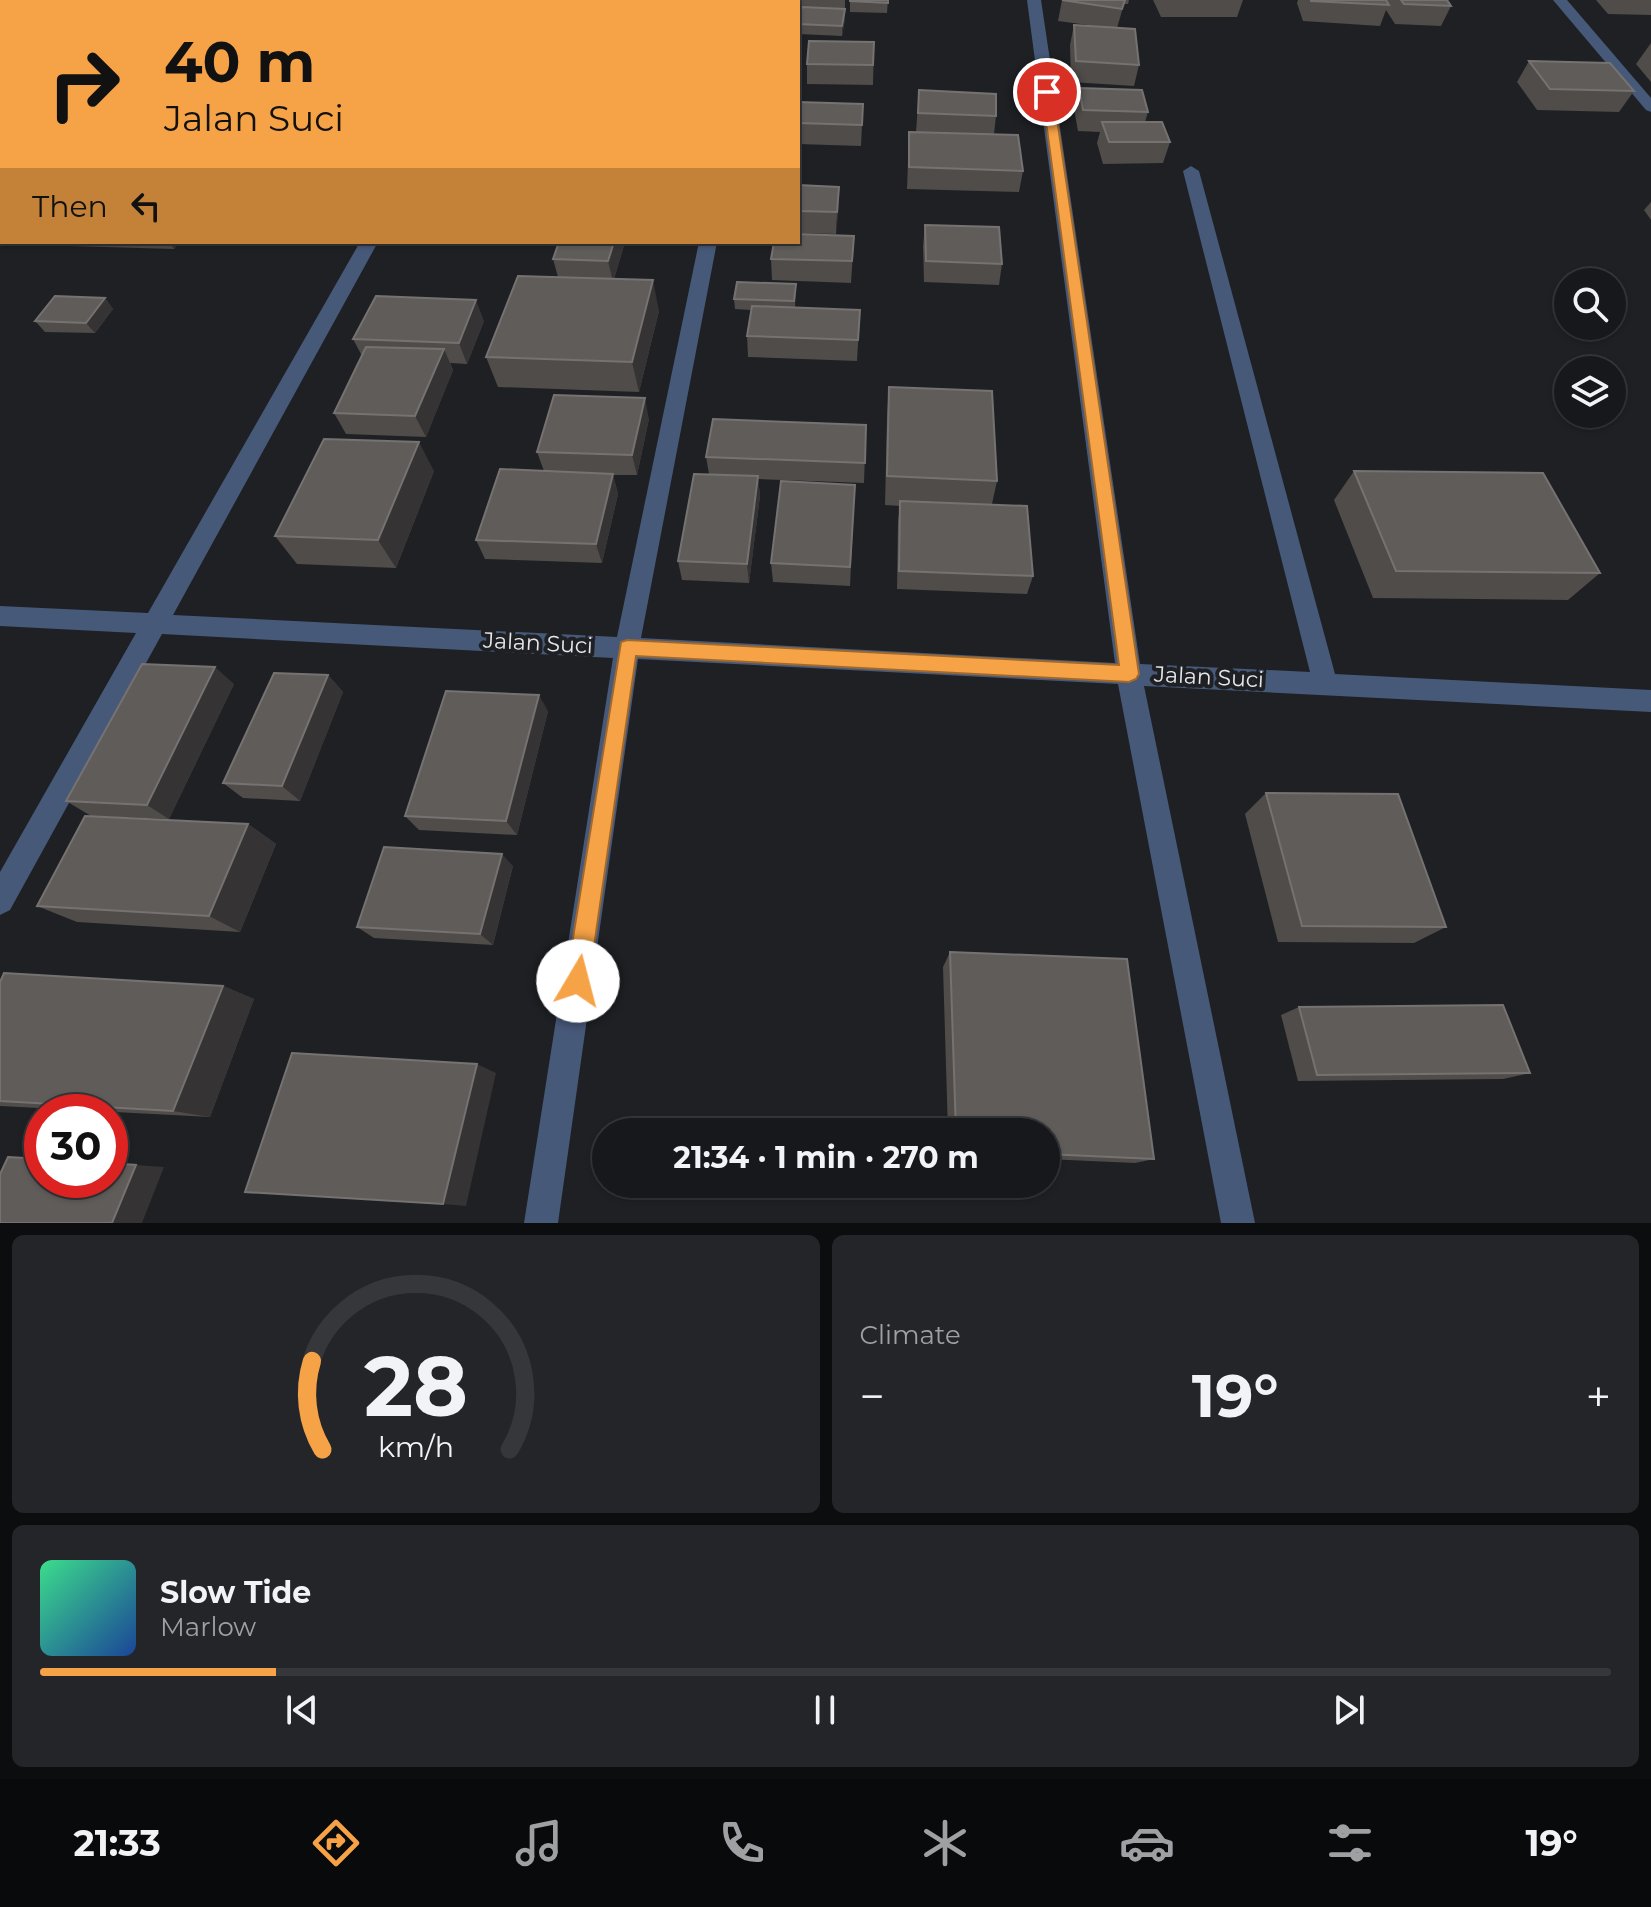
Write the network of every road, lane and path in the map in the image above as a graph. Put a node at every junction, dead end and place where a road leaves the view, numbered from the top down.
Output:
1 (1034, 0) edge
2 (1560, 0) edge
3 (1651, 107) edge
4 (1191, 171) dead end
5 (368, 244) edge
6 (708, 244) edge
7 (0, 616) edge
8 (153, 624) junction
9 (627, 648) junction
10 (1129, 674) junction
11 (1325, 683) junction
12 (1651, 701) edge
13 (0, 900) edge
14 (541, 1223) edge
15 (1238, 1223) edge

1 - 10 street
2 - 3 street
4 - 11 street
5 - 8 street
6 - 9 street
7 - 8 street, Jalan Suci
8 - 9 street, Jalan Suci
8 - 13 street
9 - 10 street, Jalan Suci
9 - 14 street
10 - 11 street, Jalan Suci
10 - 15 street
11 - 12 street, Jalan Suci

